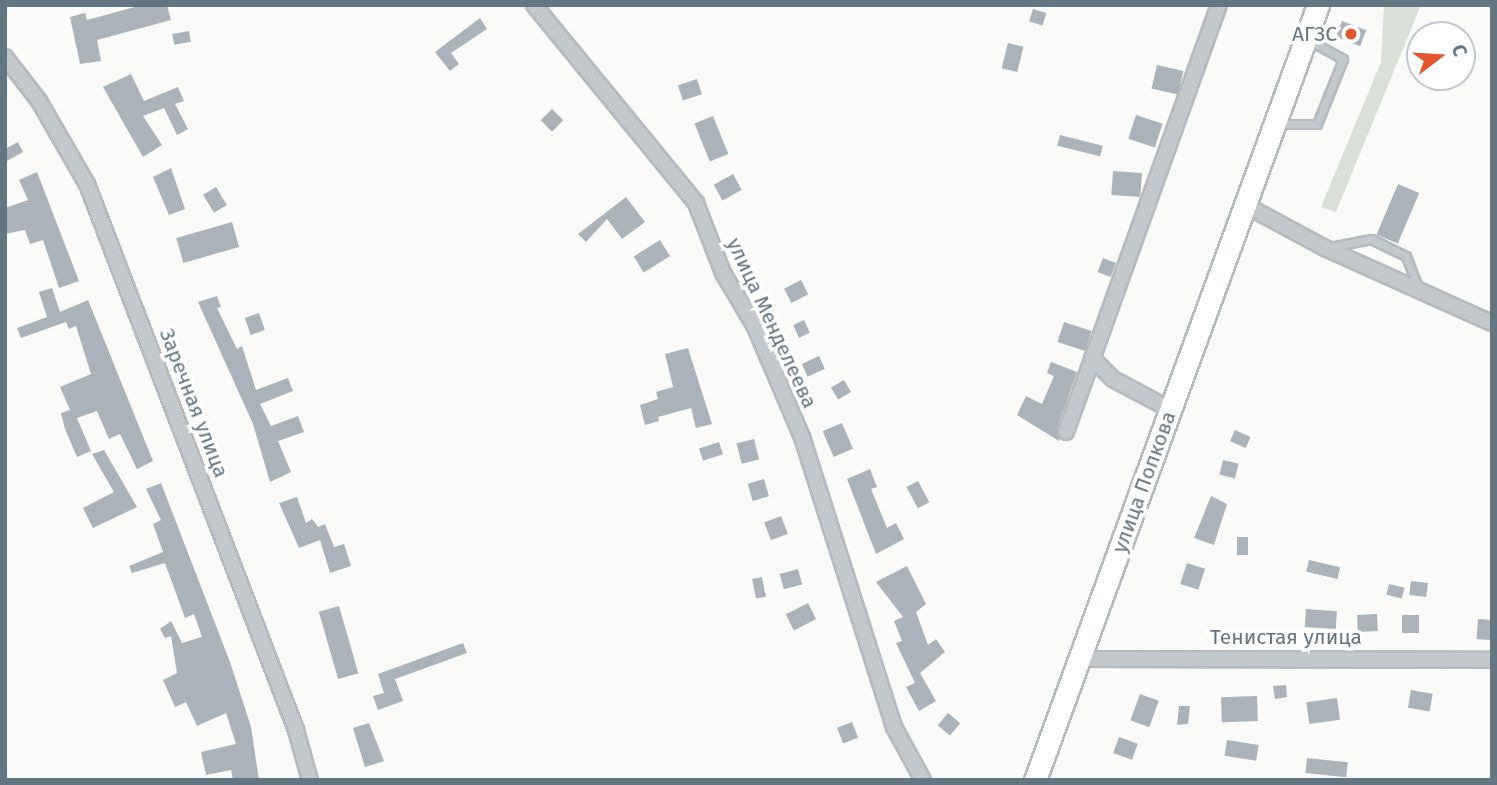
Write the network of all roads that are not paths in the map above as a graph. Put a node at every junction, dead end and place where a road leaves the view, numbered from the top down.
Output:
1 (534, 5) edge
2 (1219, 5) edge
3 (1318, 5) edge
4 (1306, 38) junction
5 (5, 57) edge
6 (1275, 124) junction
7 (1245, 205) junction
8 (1325, 248) junction
9 (1420, 291) junction
10 (1492, 323) edge
11 (1093, 358) junction
12 (1171, 410) junction
13 (1066, 432) dead end
14 (1081, 659) junction
15 (1492, 660) edge
16 (310, 780) edge
17 (923, 780) edge
18 (1035, 780) edge

1 - 17 street, улица Менделеева
2 - 11 street
3 - 4 main road, улица Попкова
4 - 6 main road, улица Попкова
4 - 6 lane
5 - 16 street, Заречная улица
6 - 7 main road, улица Попкова
7 - 8 street
7 - 12 main road, улица Попкова
8 - 9 street
8 - 9 lane
9 - 10 street
11 - 12 street
11 - 13 street
12 - 14 main road, улица Попкова
14 - 15 street, Тенистая улица
14 - 18 main road, улица Попкова

